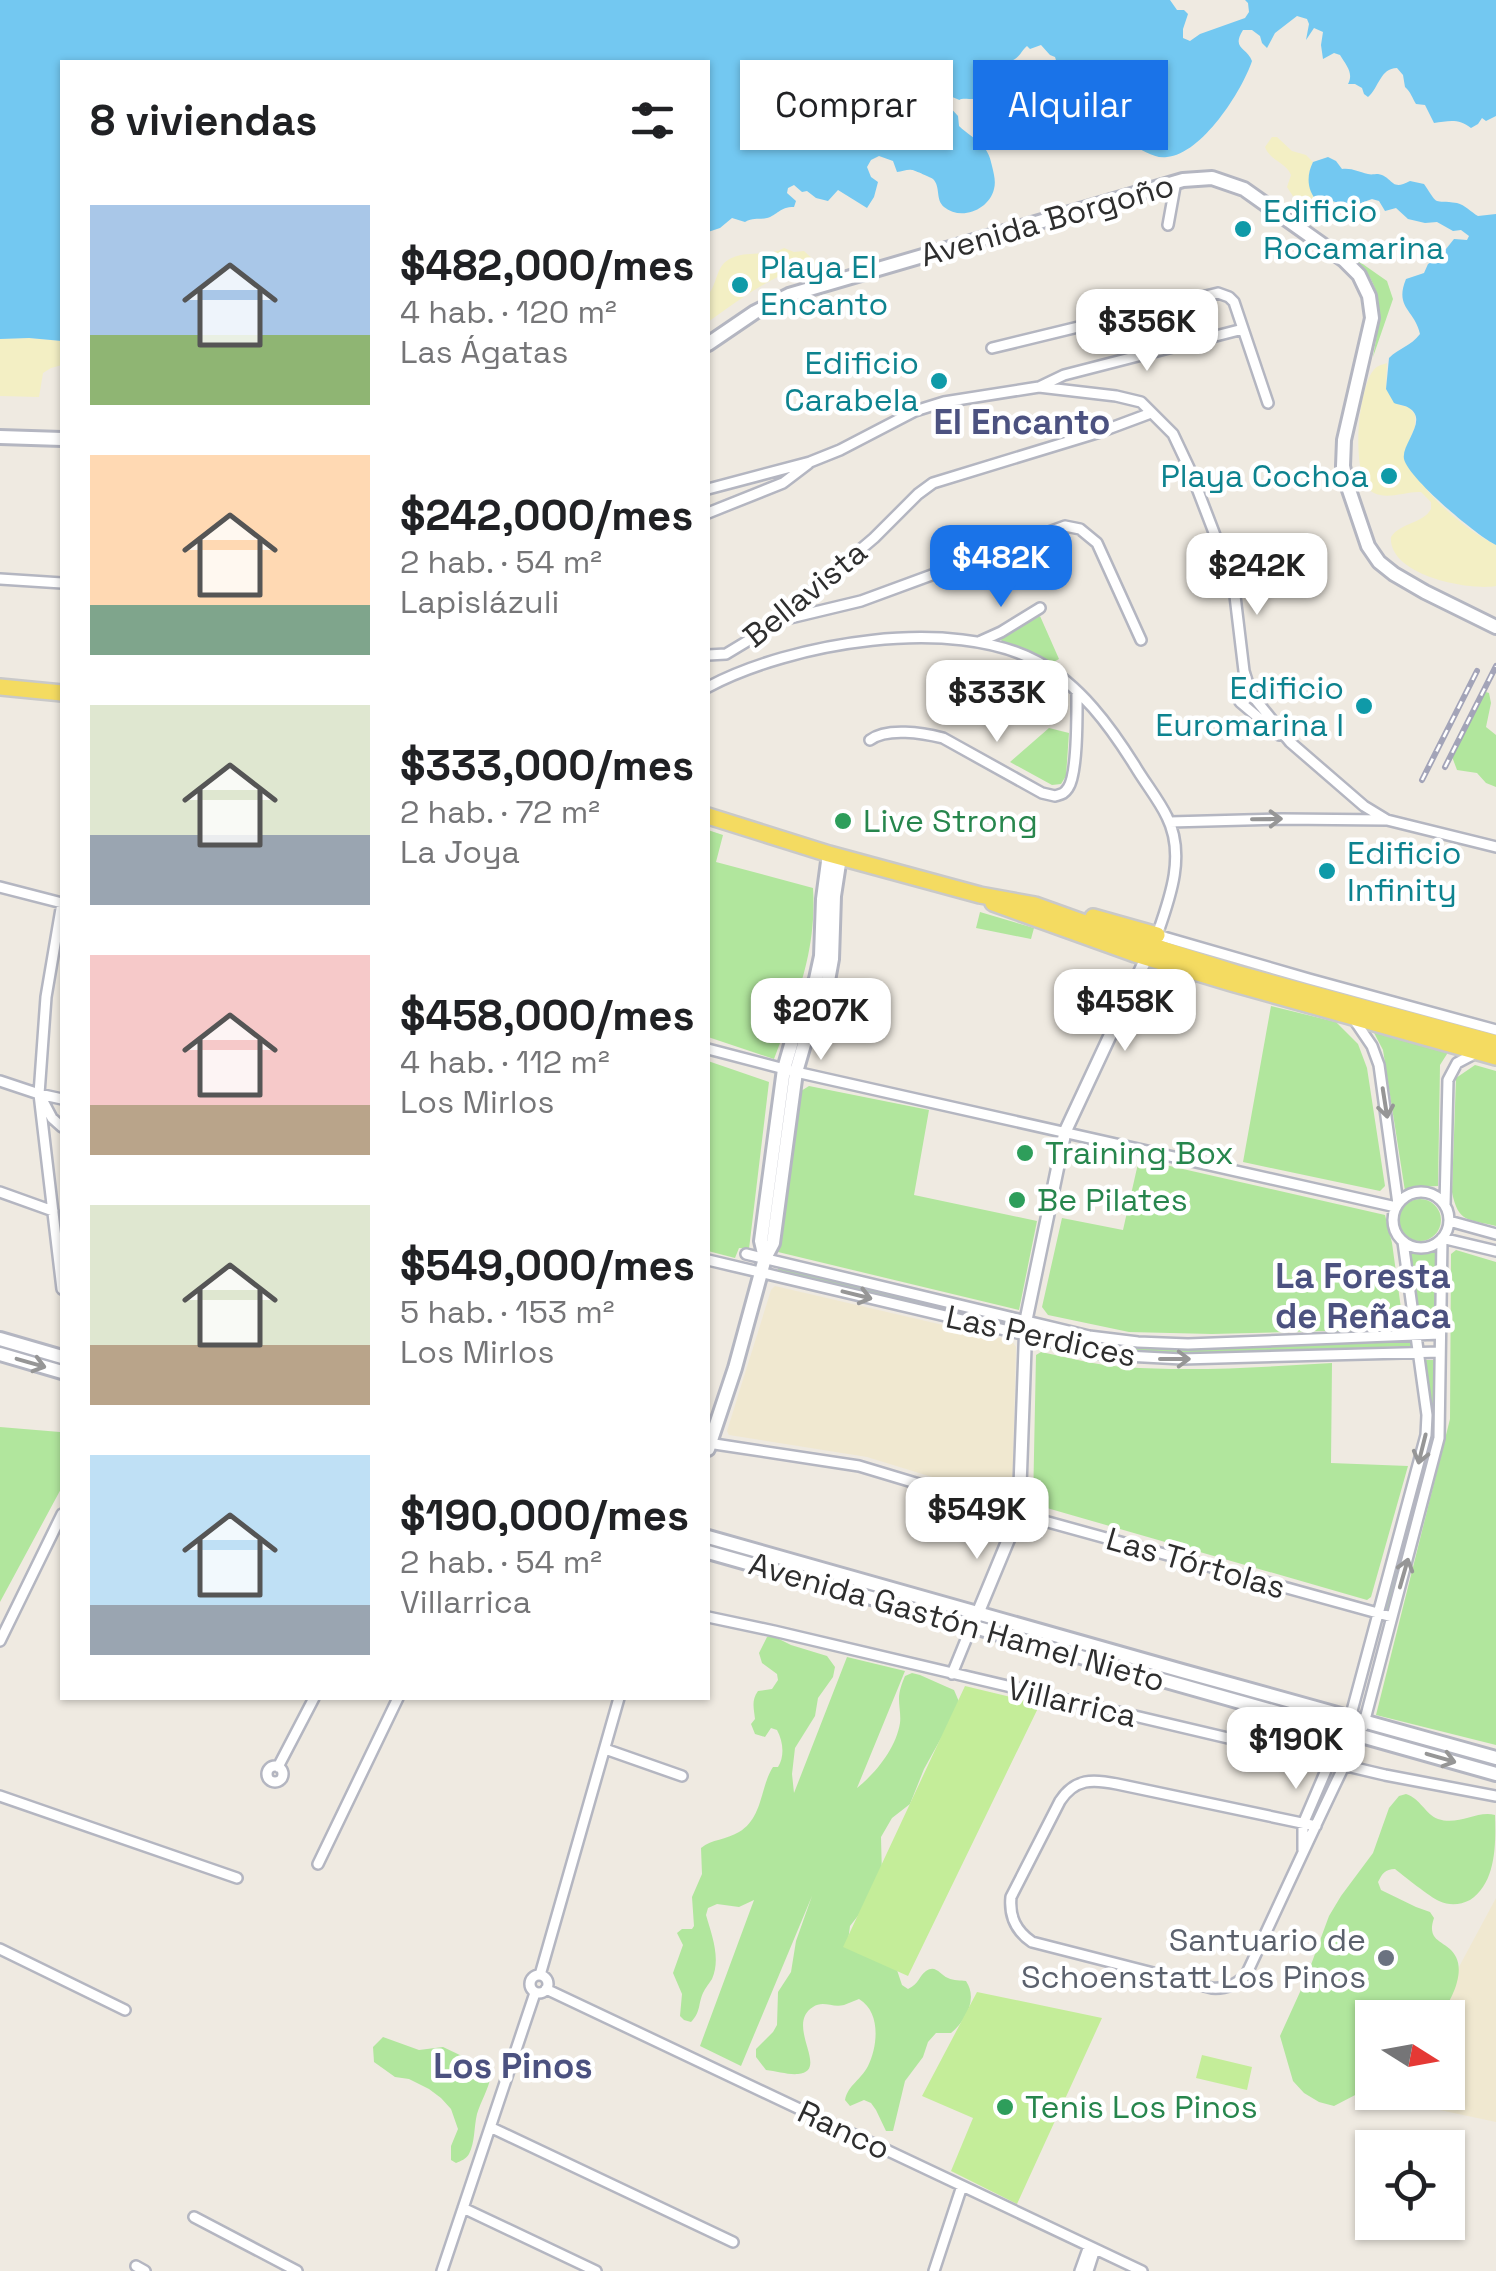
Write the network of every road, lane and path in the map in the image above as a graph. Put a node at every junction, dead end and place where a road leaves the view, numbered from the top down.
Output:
1 (1176, 181) junction
2 (1168, 225) dead end
3 (1243, 329) junction
4 (710, 343) edge
5 (992, 348) dead end
6 (1039, 387) junction
7 (1268, 404) dead end
8 (1151, 412) junction
9 (0, 437) edge
10 (60, 439) edge
11 (810, 462) junction
12 (710, 488) edge
13 (710, 512) edge
14 (0, 579) edge
15 (60, 583) edge
16 (1040, 608) dead end
17 (784, 619) junction
18 (1496, 627) edge
19 (1141, 640) dead end
20 (978, 642) junction
21 (726, 654) junction
22 (710, 655) edge
23 (728, 677) junction
24 (0, 687) edge
25 (710, 687) edge
26 (1077, 691) junction
27 (60, 693) edge
28 (1240, 702) dead end
29 (870, 740) dead end
30 (1290, 742) junction
31 (710, 817) edge
32 (1386, 820) junction
33 (1170, 822) junction
34 (1496, 846) edge
35 (834, 855) junction
36 (0, 888) edge
37 (980, 895) junction
38 (60, 903) edge
39 (60, 915) edge
40 (1152, 946) junction
41 (1349, 1016) junction
42 (1419, 1022) junction
43 (1496, 1030) edge
44 (710, 1051) edge
45 (1491, 1051) edge
46 (790, 1071) junction
47 (0, 1081) edge
48 (39, 1094) junction
49 (60, 1099) edge
50 (60, 1125) edge
51 (1065, 1132) junction
52 (0, 1192) edge
53 (1397, 1206) junction
54 (1445, 1206) junction
55 (53, 1211) junction
56 (1449, 1221) junction
57 (1496, 1234) edge
58 (1442, 1238) junction
59 (1404, 1242) junction
60 (1496, 1251) edge
61 (746, 1254) dead end
62 (765, 1258) junction
63 (710, 1260) edge
64 (60, 1271) edge
65 (762, 1273) junction
66 (1026, 1320) junction
67 (1440, 1334) junction
68 (1417, 1335) junction
69 (1026, 1336) junction
70 (0, 1339) edge
71 (1419, 1352) junction
72 (1440, 1352) junction
73 (0, 1354) edge
74 (60, 1357) edge
75 (60, 1371) edge
76 (710, 1439) edge
77 (710, 1445) edge
78 (1020, 1514) junction
79 (60, 1518) edge
80 (710, 1538) edge
81 (710, 1553) edge
82 (1377, 1614) junction
83 (710, 1618) edge
84 (1392, 1618) junction
85 (975, 1619) junction
86 (0, 1640) edge
87 (952, 1674) junction
88 (313, 1700) edge
89 (397, 1700) edge
90 (618, 1700) edge
91 (1355, 1726) junction
92 (604, 1750) junction
93 (1496, 1758) edge
94 (1338, 1763) junction
95 (278, 1767) dead end
96 (1496, 1774) edge
97 (682, 1776) dead end
98 (0, 1796) edge
99 (1496, 1796) edge
100 (1303, 1824) junction
101 (1316, 1826) junction
102 (1303, 1853) junction
103 (318, 1864) dead end
104 (237, 1878) dead end
105 (0, 1949) edge
106 (541, 1991) junction
107 (125, 2010) dead end
108 (492, 2128) junction
109 (962, 2186) junction
110 (463, 2208) junction
111 (194, 2217) dead end
112 (733, 2242) dead end
113 (1092, 2247) junction
114 (297, 2271) edge
115 (442, 2271) edge
116 (596, 2271) edge
117 (934, 2271) edge
118 (1080, 2271) edge
119 (1088, 2271) edge
120 (1142, 2271) edge

1 - 2 street
1 - 4 main road, Avenida Borgoño
1 - 18 main road, Avenida Borgoño
3 - 5 street
3 - 6 street
3 - 7 street
6 - 8 street
6 - 11 street
8 - 17 street, Bellavista
8 - 30 street
9 - 10 main road
11 - 12 street
11 - 13 street
14 - 15 street
16 - 20 street
17 - 19 street
17 - 21 street, Bellavista
20 - 23 street
20 - 26 street
21 - 22 street, Bellavista
21 - 23 street, Bellavista
23 - 25 street
24 - 27 main road
26 - 29 street
26 - 33 street
28 - 30 street
30 - 32 street
31 - 35 main road
33 -> 32 street
32 - 34 street
33 - 40 street
35 - 37 main road
35 - 46 main road
36 - 38 street
37 - 40 main road
37 - 40 main road
39 - 48 street
40 - 41 main road
40 - 42 main road
40 - 51 street
41 - 42 main road
41 -> 53 street
42 - 43 street
42 - 45 main road
44 - 46 street
45 - 54 street
46 - 51 street
46 - 62 main road
47 - 48 street
48 - 49 street
48 - 50 street
48 - 55 street
51 - 53 street
51 - 66 street
52 - 55 street
53 - 54 street
53 - 59 street
54 - 56 street
55 - 64 street
56 - 57 street
56 - 58 street
58 - 59 street
58 - 60 street
58 - 67 street
59 - 68 street
61 - 62 street, Las Perdices
62 - 65 main road
62 - 66 street, Las Perdices
63 - 65 street, Las Perdices
65 -> 69 street, Las Perdices
65 - 76 main road
66 - 68 street, Las Perdices
66 - 69 street
67 - 68 street, Las Perdices
67 - 72 street
68 - 71 street
69 -> 71 street, Las Perdices
69 - 78 street
70 - 74 main road
71 - 72 street, Las Perdices
71 -> 82 street
84 -> 72 street
73 -> 75 main road
77 - 78 street, Las Tórtolas
78 - 82 street, Las Tórtolas
78 - 85 street
79 - 86 street
80 - 85 main road, Avenida Gastón Hamel Nieto
81 - 85 main road, Avenida Gastón Hamel Nieto
82 - 84 street, Las Tórtolas
82 - 91 street
83 - 87 street, Villarrica
84 - 91 street
85 - 87 street
85 - 91 main road, Avenida Gastón Hamel Nieto
87 - 94 street, Villarrica
88 - 95 street
89 - 103 street
90 - 92 street
91 - 93 main road, Avenida Gastón Hamel Nieto
91 - 94 street
91 -> 96 main road, Avenida Gastón Hamel Nieto
92 - 97 street
92 - 106 street
94 - 99 street, Villarrica
94 - 100 street
94 - 101 street
98 - 104 street
100 - 101 street
100 - 102 street
100 - 102 street
101 - 102 street
105 - 107 street
106 - 108 street
106 - 109 street, Ranco
108 - 110 street
108 - 112 street
109 - 113 street, Ranco
109 - 117 street
110 - 115 street
110 - 116 street
111 - 114 street
113 - 118 street
113 - 119 street
113 - 120 street, Ranco

